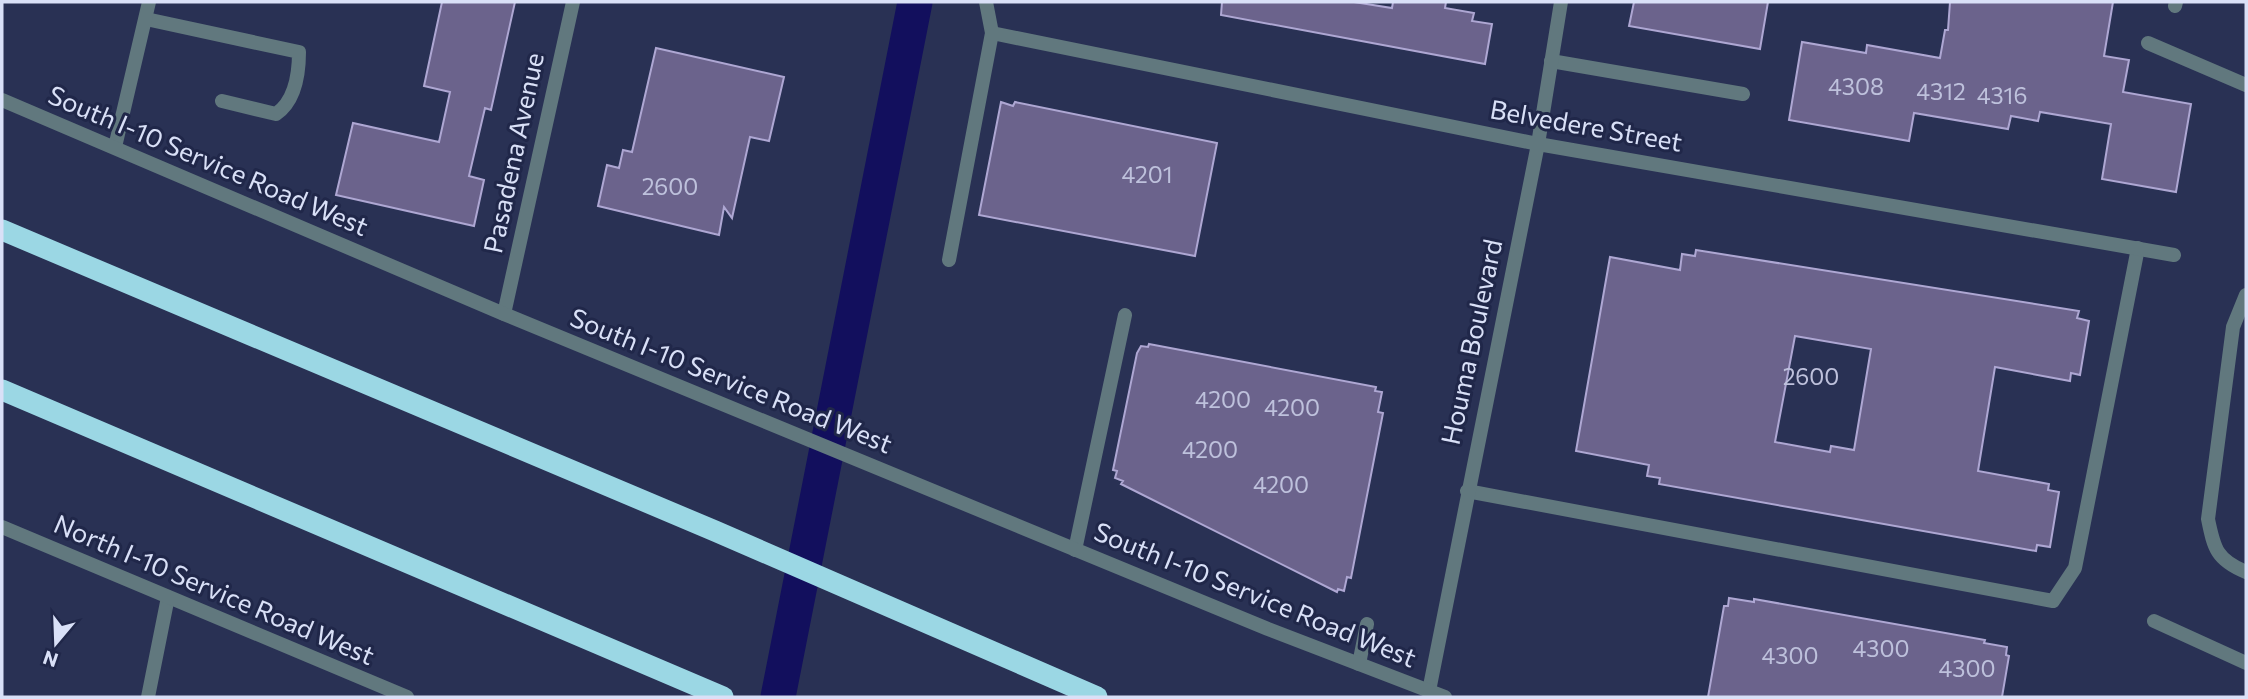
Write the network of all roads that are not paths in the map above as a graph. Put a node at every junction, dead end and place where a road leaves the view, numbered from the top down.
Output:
1 (149, 2) edge
2 (573, 2) edge
3 (986, 2) edge
4 (1561, 2) edge
5 (146, 19) junction
6 (992, 33) junction
7 (2148, 43) dead end
8 (1551, 61) junction
9 (2246, 85) edge
10 (1742, 94) dead end
11 (2, 100) edge
12 (222, 101) dead end
13 (1538, 144) junction
14 (115, 147) junction
15 (2, 230) edge
16 (2138, 248) junction
17 (2175, 255) dead end
18 (948, 260) dead end
19 (2246, 295) edge
20 (504, 314) junction
21 (1125, 314) dead end
22 (2, 390) edge
23 (1467, 491) junction
24 (2, 527) edge
25 (1075, 550) junction
26 (2246, 572) edge
27 (168, 597) junction
28 (2154, 621) dead end
29 (1367, 624) dead end
30 (2246, 663) edge
31 (1359, 664) junction
32 (1429, 691) junction
33 (148, 697) edge
34 (407, 697) edge
35 (723, 697) edge
36 (1097, 697) edge
37 (1445, 697) edge

1 - 5 street
2 - 20 street, Pasadena Avenue
3 - 6 street
4 - 8 street, Houma Boulevard
5 - 12 street
5 - 14 street
6 - 13 street, Belvedere Street
6 - 18 street
7 - 9 street
8 - 10 street
8 - 13 street, Houma Boulevard
11 - 14 street, South I-10 Service Road West
13 - 16 street, Belvedere Street
13 - 23 street, Houma Boulevard
14 - 20 street, South I-10 Service Road West
15 - 36 highway
16 - 17 street, Belvedere Street
16 - 23 street
19 - 26 street
20 - 25 street, South I-10 Service Road West
21 - 25 street
22 - 35 highway
23 - 32 street, Houma Boulevard
24 - 27 street, North I-10 Service Road West
25 - 31 street, South I-10 Service Road West
27 - 33 street
27 - 34 street, North I-10 Service Road West
28 - 30 street
29 - 31 street
31 - 32 street, South I-10 Service Road West
32 - 37 street, South I-10 Service Road West

